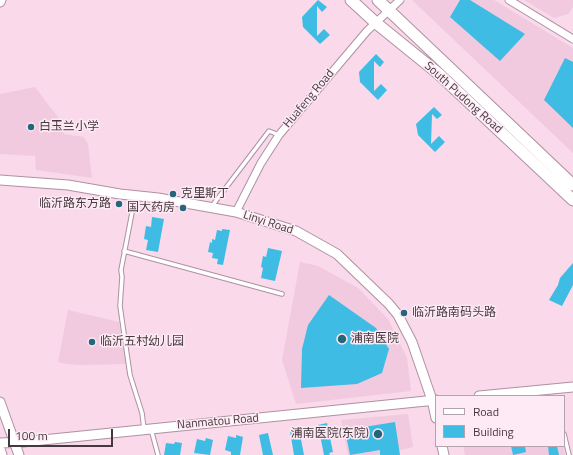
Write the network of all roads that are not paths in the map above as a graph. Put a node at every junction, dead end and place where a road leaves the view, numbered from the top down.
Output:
1 (351, 0) edge
2 (378, 0) edge
3 (400, 0) edge
4 (509, 0) edge
5 (389, 9) junction
6 (376, 23) junction
7 (573, 40) edge
8 (279, 135) junction
9 (0, 180) edge
10 (573, 185) edge
11 (136, 196) junction
12 (573, 200) edge
13 (211, 208) junction
14 (236, 212) junction
15 (124, 251) junction
16 (282, 294) dead end
17 (573, 387) edge
18 (554, 392) edge
19 (498, 395) edge
20 (434, 400) edge
21 (0, 402) edge
22 (147, 428) junction
23 (565, 438) edge
24 (15, 442) junction
25 (0, 443) edge
26 (0, 449) edge
27 (2, 455) edge
28 (19, 455) edge
29 (158, 455) edge
30 (569, 455) edge

1 - 6 main road, South Pudong Road
2 - 5 main road, South Pudong Road
3 - 5 street, Huafeng Road
4 - 7 street
5 - 6 street, Huafeng Road
5 - 10 main road, South Pudong Road
6 - 8 street, Huafeng Road
6 - 12 main road, South Pudong Road
8 - 13 lane
8 - 14 street, Huafeng Road
9 - 11 street, Linyi Road
11 - 13 street, Linyi Road
11 - 15 lane
13 - 14 street, Linyi Road
14 - 20 street, Linyi Road
15 - 16 lane
15 - 22 lane
17 - 18 street
18 - 19 street
20 - 22 street, Nanmatou Road
21 - 24 street
22 - 24 street, Nanmatou Road
22 - 29 lane
23 - 30 lane
24 - 25 street, Nanmatou Road
24 - 28 street
26 - 27 street

